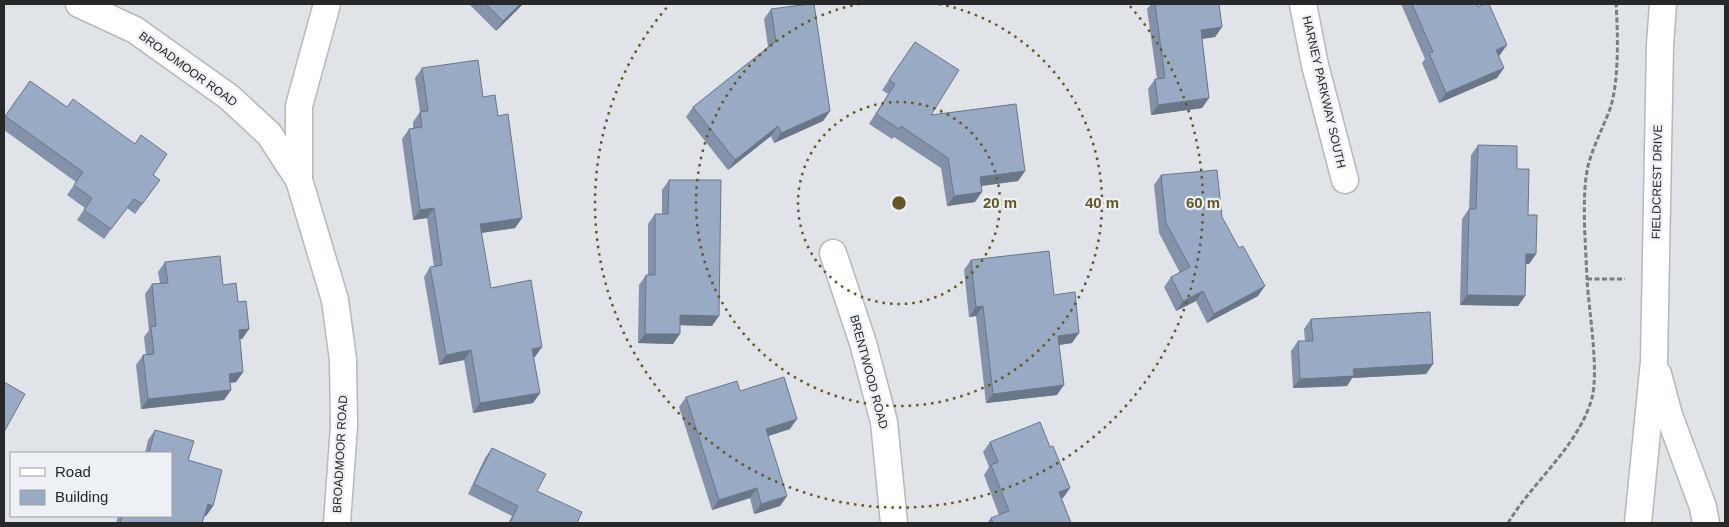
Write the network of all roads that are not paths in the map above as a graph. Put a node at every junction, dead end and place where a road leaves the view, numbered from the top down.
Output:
1 (79, 4) edge
2 (327, 4) edge
3 (1303, 4) edge
4 (1663, 4) edge
5 (299, 180) junction
6 (1345, 180) dead end
7 (833, 253) dead end
8 (1654, 361) junction
9 (337, 523) edge
10 (894, 523) edge
11 (1638, 523) edge
12 (1706, 523) edge

1 - 5 street, BROADMOOR ROAD
2 - 5 street, BROADMOOR ROAD
3 - 6 street, HARNEY PARKWAY SOUTH
4 - 8 street, FIELDCREST DRIVE
5 - 9 street, BROADMOOR ROAD
7 - 10 street, BRENTWOOD ROAD
8 - 11 street, FIELDCREST DRIVE
8 - 12 street, FIELDCREST DRIVE

